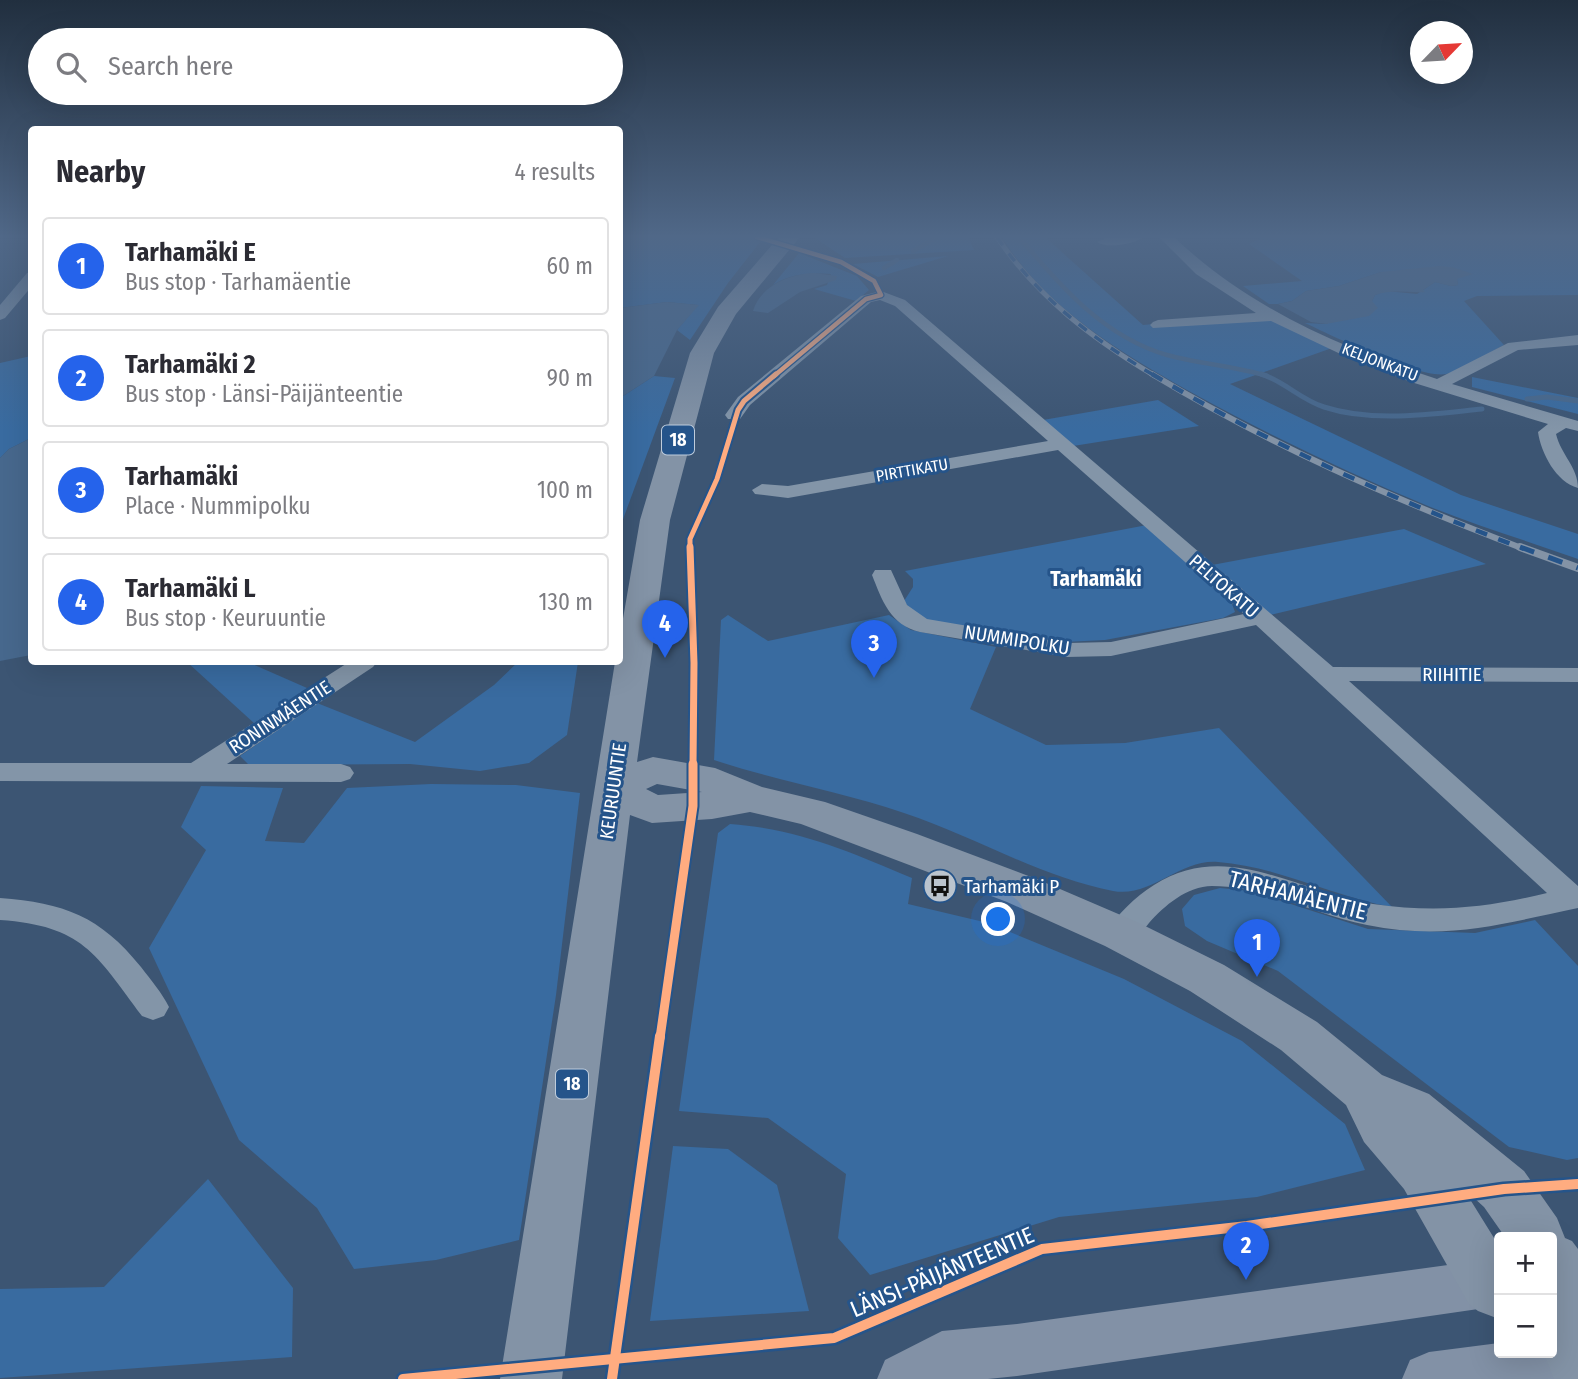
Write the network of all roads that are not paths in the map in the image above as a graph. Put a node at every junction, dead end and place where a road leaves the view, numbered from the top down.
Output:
1 (18, 301) edge
2 (734, 301) edge
3 (863, 301) edge
4 (898, 301) edge
5 (1247, 301) edge
6 (11, 302) joint
7 (0, 315) edge
8 (1274, 316) junction
9 (1158, 325) dead end
10 (1578, 340) edge
11 (1440, 384) junction
12 (734, 415) dead end
13 (1570, 424) edge
14 (1062, 444) junction
15 (1578, 482) edge
16 (762, 490) dead end
17 (883, 575) dead end
18 (1260, 617) junction
19 (360, 665) edge
20 (1327, 674) junction
21 (1578, 675) edge
22 (0, 772) edge
23 (196, 772) junction
24 (341, 774) dead end
25 (613, 788) junction
26 (1574, 897) edge
27 (0, 909) edge
28 (1121, 934) junction
29 (153, 1007) dead end
30 (1364, 1090) junction
31 (1534, 1232) edge
32 (1557, 1271) edge
33 (1494, 1283) edge
34 (1494, 1286) edge
35 (1569, 1352) edge
36 (531, 1379) edge
37 (904, 1379) edge
38 (1429, 1379) edge

1 - 6 street
2 - 25 highway, KEURUUNTIE / 18
3 - 12 street, PELTOKATU
4 - 14 street, PELTOKATU
5 - 8 street, KELJONKATU
6 - 7 street
8 - 9 street
8 - 11 street, KELJONKATU
10 - 11 street
11 - 13 street, KELJONKATU
13 - 15 street
14 - 16 street, PIRTTIKATU
14 - 18 street, PELTOKATU
17 - 18 street, NUMMIPOLKU
18 - 20 street, PELTOKATU
19 - 23 street, RONINMÄENTIE
20 - 21 street, RIIHITIE
20 - 26 street, PELTOKATU
22 - 23 street, RONINMÄENTIE
23 - 24 street, RONINMÄENTIE
25 - 28 highway
25 - 36 highway, KEURUUNTIE / 18
26 - 28 street, TARHAMÄENTIE
27 - 29 street
28 - 30 highway
30 - 31 highway
30 - 33 highway
32 - 35 highway
34 - 37 main road
35 - 38 main road

